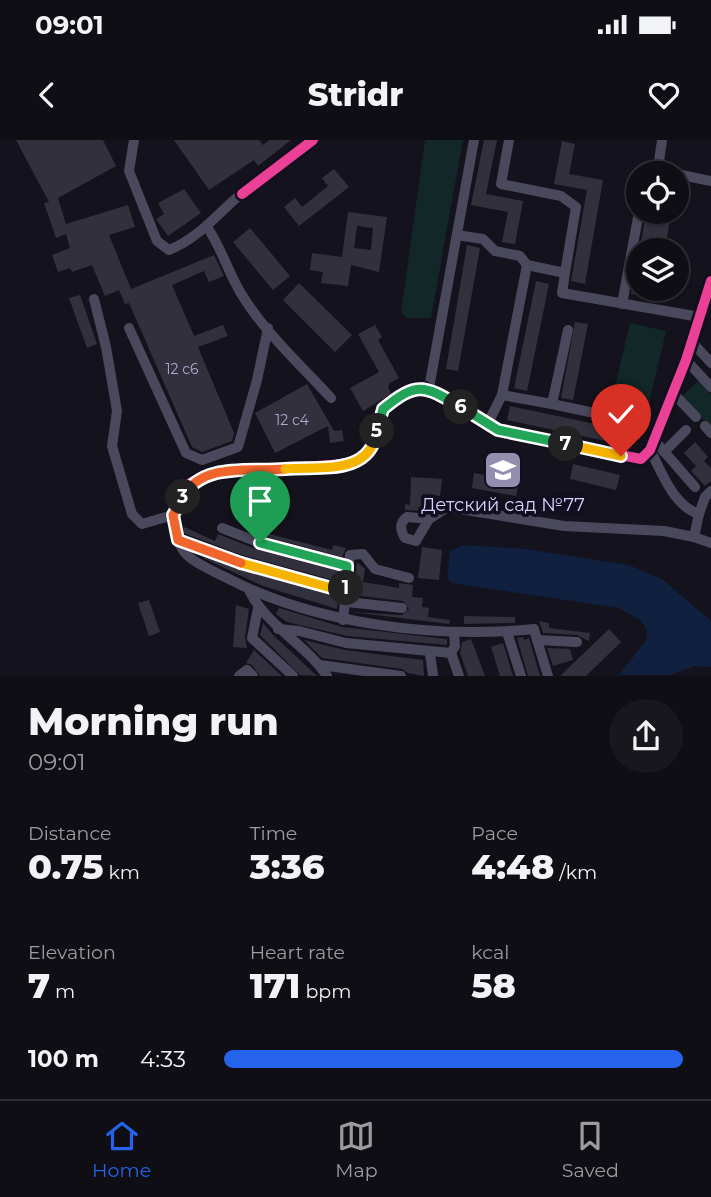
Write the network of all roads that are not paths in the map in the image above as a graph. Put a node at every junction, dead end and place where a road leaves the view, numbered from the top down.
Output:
1 (134, 140) edge
2 (313, 140) edge
3 (474, 140) edge
4 (509, 140) edge
5 (662, 140) edge
6 (656, 161) edge
7 (689, 176) edge
8 (711, 181) edge
9 (637, 224) edge
10 (207, 227) junction
11 (457, 235) junction
12 (527, 265) junction
13 (565, 273) junction
14 (710, 289) edge
15 (94, 299) dead end
16 (622, 304) junction
17 (700, 317) junction
18 (129, 328) dead end
19 (268, 328) junction
20 (568, 330) dead end
21 (692, 342) junction
22 (686, 360) junction
23 (711, 363) edge
24 (711, 387) edge
25 (429, 388) junction
26 (673, 393) junction
27 (502, 395) junction
28 (331, 398) dead end
29 (552, 404) junction
30 (599, 414) dead end
31 (696, 417) dead end
32 (488, 423) junction
33 (685, 430) dead end
34 (652, 445) junction
35 (664, 452) junction
36 (695, 486) dead end
37 (711, 491) edge
38 (699, 514) junction
39 (173, 515) junction
40 (429, 519) dead end
41 (222, 528) dead end
42 (694, 537) junction
43 (178, 540) junction
44 (711, 543) edge
45 (347, 566) junction
46 (409, 578) dead end
47 (249, 590) junction
48 (346, 597) junction
49 (258, 608) junction
50 (402, 608) dead end
51 (343, 620) junction
52 (278, 629) junction
53 (454, 632) junction
54 (507, 632) junction
55 (537, 640) junction
56 (577, 642) dead end
57 (451, 653) junction
58 (430, 654) junction
59 (320, 665) junction
60 (433, 675) edge
61 (239, 676) edge
62 (253, 676) edge
63 (293, 676) edge
64 (327, 676) edge
65 (401, 676) edge
66 (459, 676) edge
67 (521, 676) edge
68 (548, 676) edge

1 - 10 street
2 - 10 street
3 - 11 street
4 - 13 street
5 - 6 street
7 - 8 street
9 - 16 street
10 - 19 street
11 - 12 street
11 - 25 street
12 - 13 street
12 - 27 street
13 - 16 street
14 - 17 street
15 - 39 street
16 - 17 street
17 - 21 street
18 - 19 street
19 - 28 street
20 - 29 street
21 - 22 street
21 - 23 street
22 - 24 street
22 - 26 street
25 - 32 street
25 - 39 street
26 - 31 street
26 - 34 street
27 - 29 street
27 - 32 street
29 - 30 street
32 - 34 street
33 - 35 street
34 - 35 street
34 - 38 street
35 - 36 street
37 - 38 street
38 - 42 street
39 - 43 street
40 - 42 street
41 - 45 street
42 - 44 street
43 - 47 street
43 - 48 street
45 - 46 street
45 - 48 street
47 - 49 street
47 - 51 street
48 - 50 street
48 - 51 street
49 - 52 street
49 - 63 street
51 - 53 street
52 - 58 street
52 - 59 street
53 - 54 street
53 - 57 street
54 - 55 street
54 - 67 street
55 - 56 street
55 - 68 street
57 - 58 street
57 - 66 street
58 - 60 street
59 - 64 street
59 - 65 street
61 - 62 street

